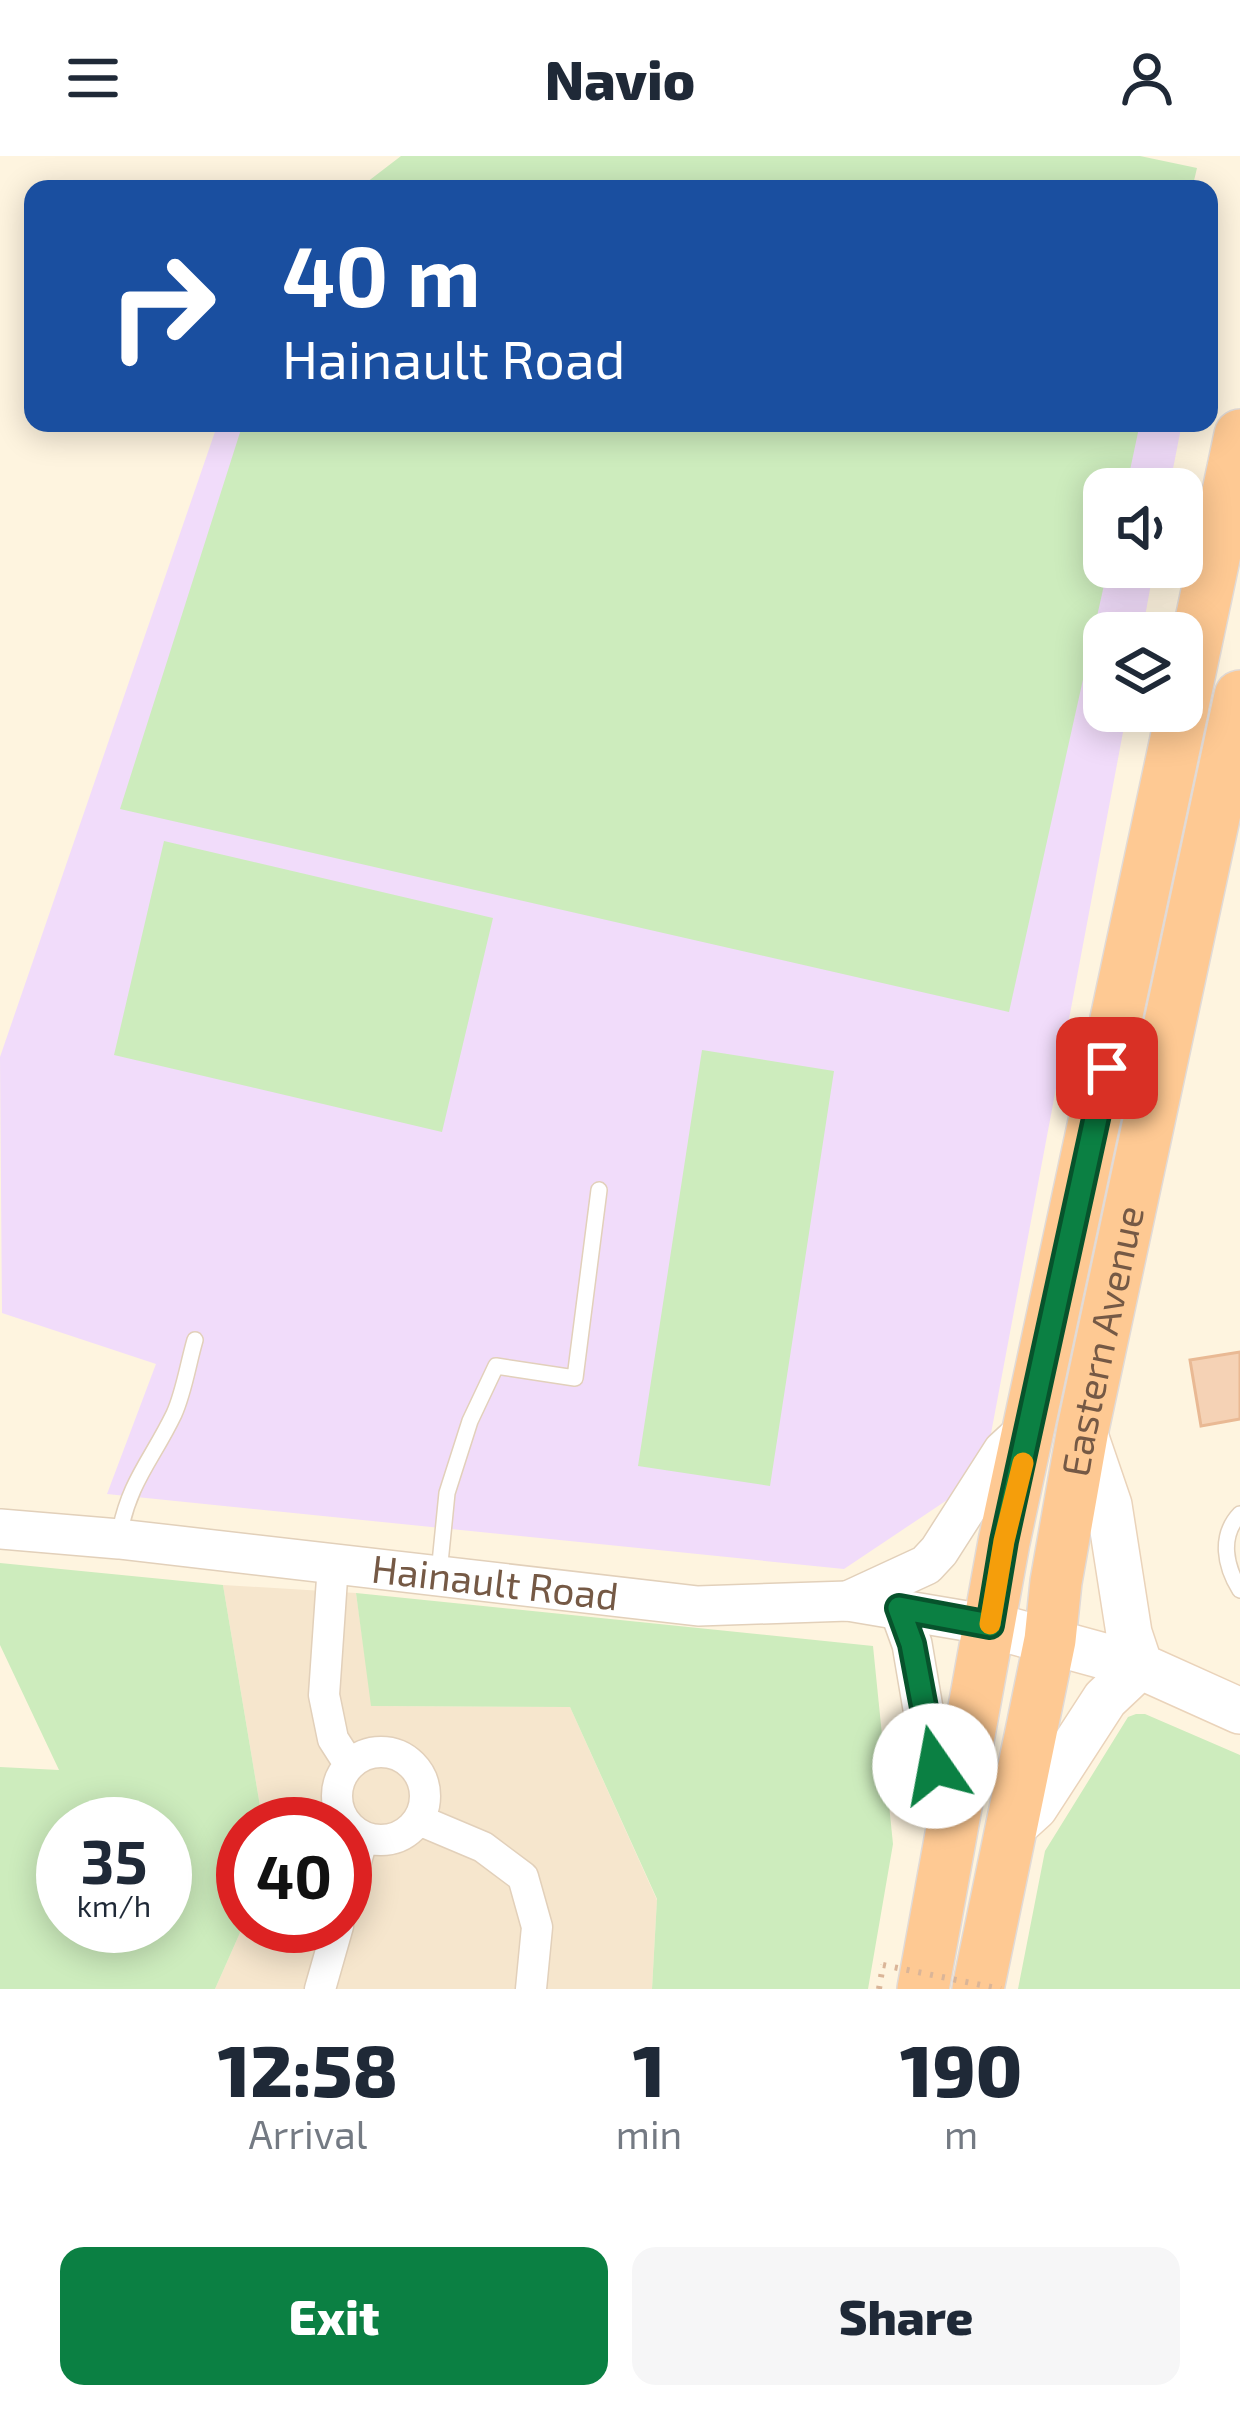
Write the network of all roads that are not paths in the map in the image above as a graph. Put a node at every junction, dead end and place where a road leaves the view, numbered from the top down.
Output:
1 (1240, 435) edge
2 (1203, 612) edge
3 (1240, 696) edge
4 (1178, 732) edge
5 (599, 1190) dead end
6 (195, 1340) dead end
7 (1031, 1425) junction
8 (1083, 1429) junction
9 (1240, 1514) edge
10 (0, 1529) edge
11 (119, 1539) junction
12 (333, 1564) junction
13 (439, 1576) junction
14 (1240, 1590) edge
15 (848, 1601) junction
16 (899, 1608) junction
17 (990, 1625) junction
18 (1050, 1640) junction
19 (1140, 1666) junction
20 (1240, 1711) edge
21 (350, 1764) junction
22 (337, 1797) edge
23 (419, 1820) junction
24 (1013, 1827) junction
25 (952, 1834) junction
26 (372, 1839) edge
27 (330, 1953) edge
28 (320, 1989) edge
29 (531, 1989) edge
30 (922, 1989) edge
31 (978, 1989) edge

1 - 2 highway, Eastern Avenue
3 - 8 highway, Eastern Avenue
4 - 7 highway, Eastern Avenue
5 - 13 lane
6 - 11 lane
7 - 15 street
7 - 17 highway, Eastern Avenue
8 - 18 highway, Eastern Avenue
8 - 19 main road
9 - 14 lane
10 - 11 street, Hainault Road
11 - 12 street, Hainault Road
12 - 13 street, Hainault Road
12 - 21 street
13 - 15 street, Hainault Road
15 - 16 street, Hainault Road
16 - 17 street, Hainault Road
16 - 25 street
17 - 18 main road
17 - 25 highway, Eastern Avenue
18 - 19 main road
18 - 24 highway, Eastern Avenue
19 - 20 main road
19 - 24 main road
21 - 22 street
21 - 23 street
23 - 26 street
23 - 29 street
24 - 31 highway, Eastern Avenue
25 - 30 highway, Eastern Avenue
27 - 28 street

